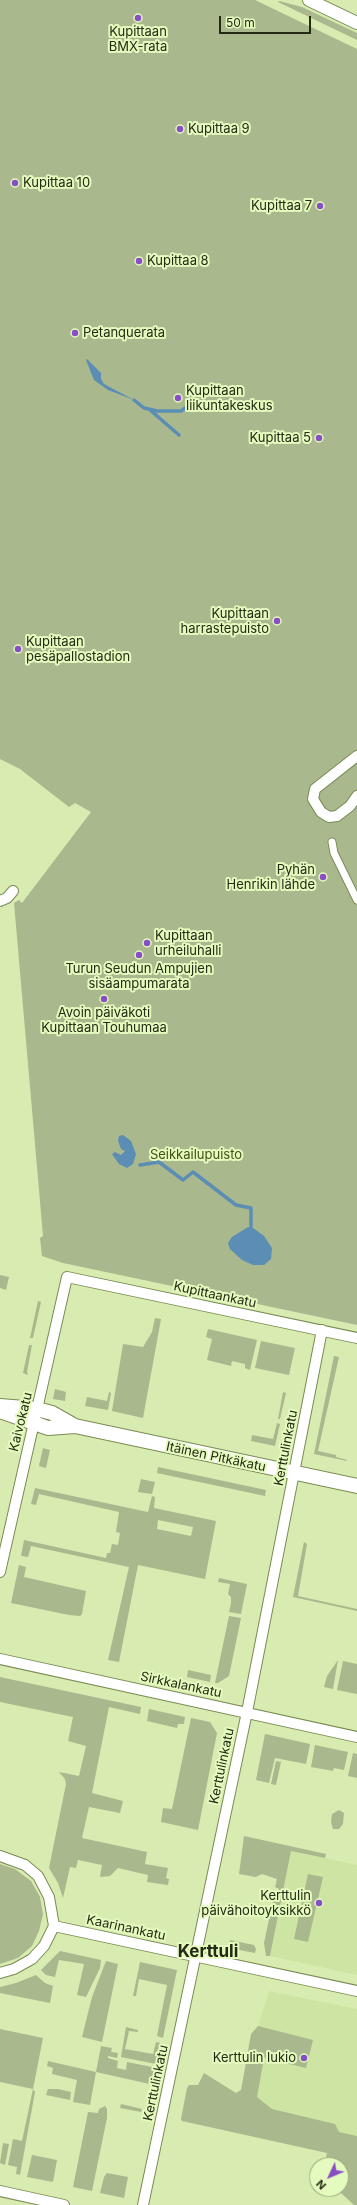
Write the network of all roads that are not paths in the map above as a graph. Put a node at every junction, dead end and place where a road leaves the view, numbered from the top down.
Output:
1 (309, 0) edge
2 (357, 23) edge
3 (357, 756) edge
4 (357, 796) edge
5 (332, 842) dead end
6 (13, 891) dead end
7 (357, 900) edge
8 (0, 901) edge
9 (67, 1277) joint
10 (322, 1330) junction
11 (357, 1338) edge
12 (0, 1406) edge
13 (37, 1409) junction
14 (0, 1411) edge
15 (33, 1423) junction
16 (75, 1426) junction
17 (294, 1473) junction
18 (357, 1486) edge
19 (0, 1572) edge
20 (0, 1659) edge
21 (247, 1712) junction
22 (357, 1736) edge
23 (0, 1856) edge
24 (54, 1926) junction
25 (196, 1955) junction
26 (0, 1972) edge
27 (357, 1991) edge
28 (0, 2191) edge
29 (64, 2205) edge
30 (144, 2205) edge

1 - 2 street
3 - 4 street
5 - 7 street
6 - 8 street
9 - 10 street, Kupittaankatu
9 - 13 street, Kaivokatu
10 - 11 street, Kupittaankatu
10 - 17 street, Kerttulinkatu
12 - 13 main road, Itäinen Pitkäkatu
13 - 15 street, Kaivokatu
13 - 16 main road, Itäinen Pitkäkatu
14 - 15 main road, Itäinen Pitkäkatu
15 - 16 main road, Itäinen Pitkäkatu
15 - 19 street, Kaivokatu
16 - 17 main road, Itäinen Pitkäkatu
17 - 18 main road, Itäinen Pitkäkatu
17 - 21 street, Kerttulinkatu
20 - 21 street, Sirkkalankatu
21 - 22 street, Sirkkalankatu
21 - 25 street, Kerttulinkatu
23 - 24 street
24 - 25 street, Kaarinankatu
24 - 26 street
25 - 27 street, Kaarinankatu
25 - 30 street, Kerttulinkatu
28 - 29 street

